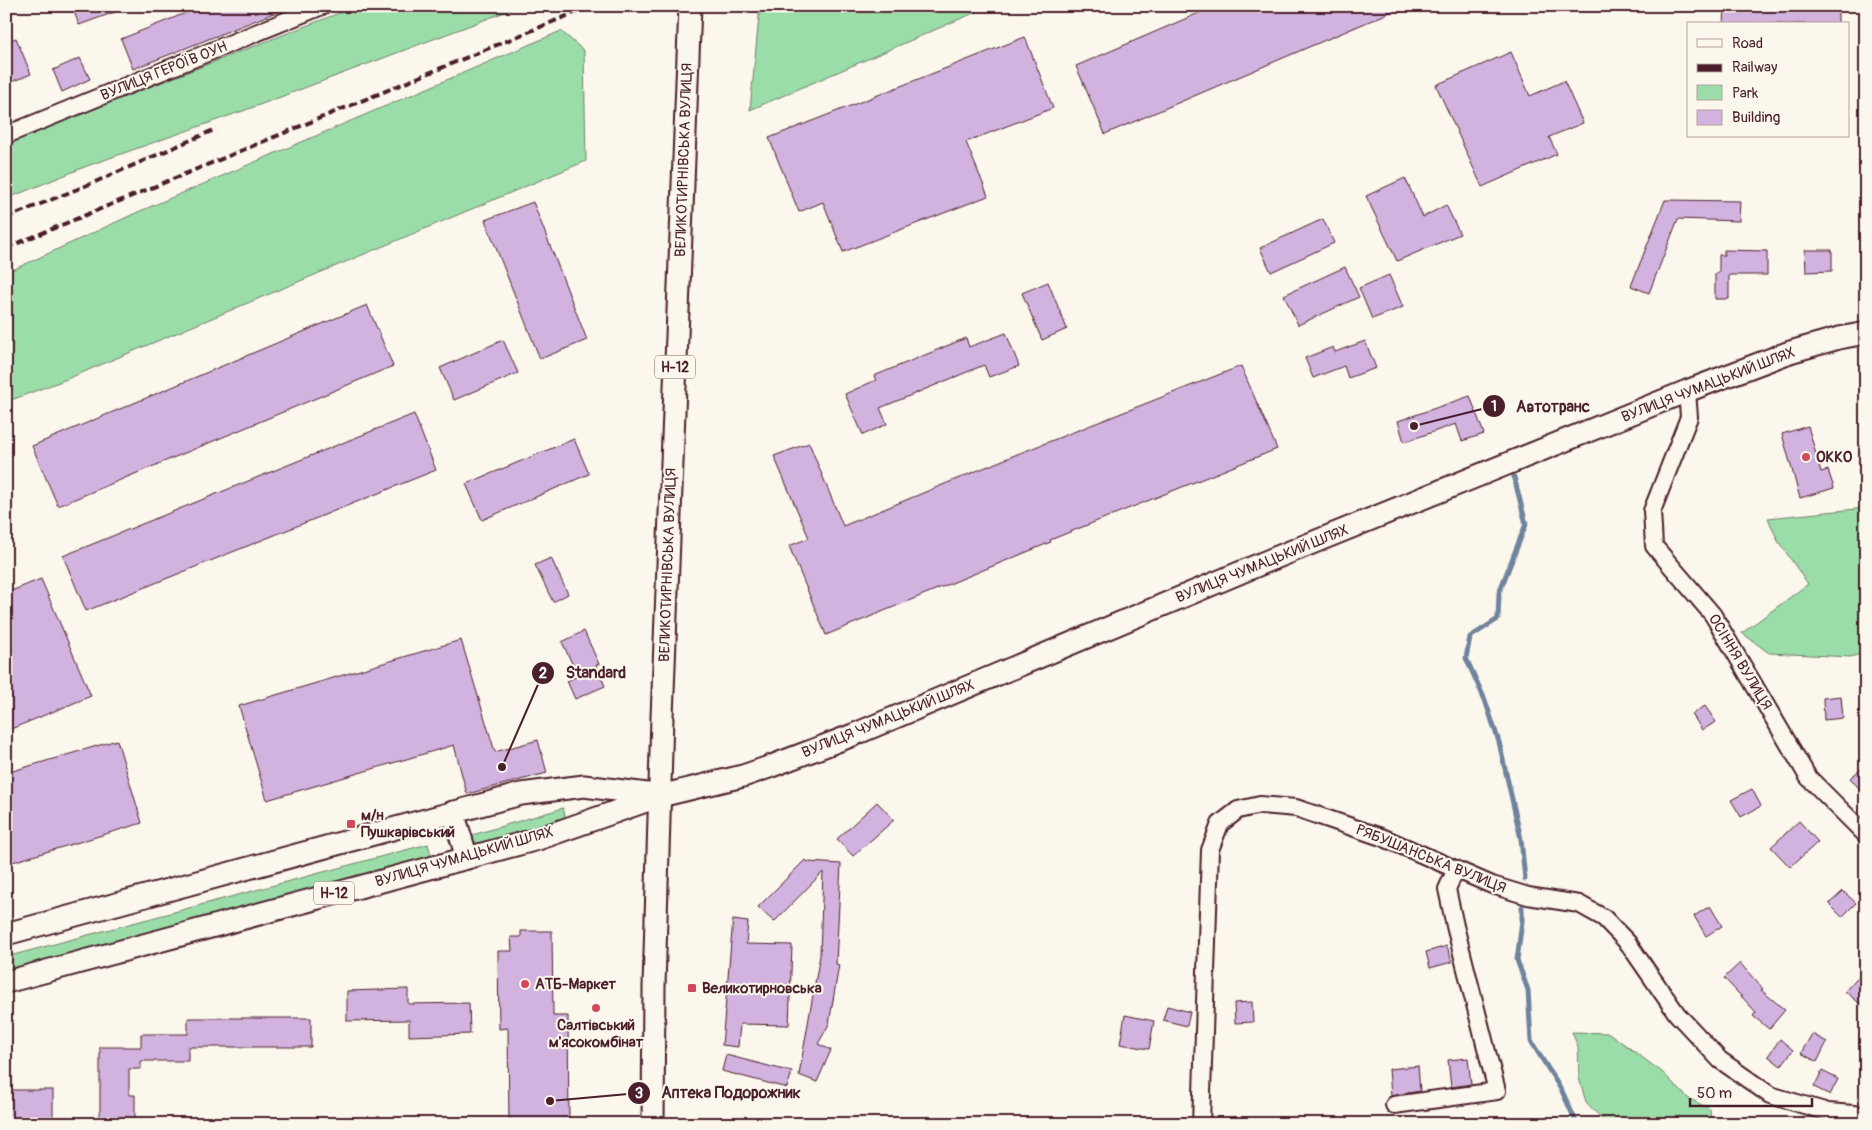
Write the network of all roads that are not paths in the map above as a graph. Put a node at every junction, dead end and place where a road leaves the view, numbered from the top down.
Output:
1 (322, 6) edge
2 (690, 12) edge
3 (6, 135) edge
4 (1866, 333) edge
5 (1687, 392) junction
6 (660, 796) junction
7 (453, 812) junction
8 (1866, 835) edge
9 (467, 858) junction
10 (1456, 870) junction
11 (6, 934) edge
12 (6, 982) edge
13 (1394, 1105) dead end
14 (1866, 1116) edge
15 (653, 1124) edge
16 (1201, 1124) edge

1 - 3 street, ВУЛИЦЯ ГЕРОЇВ ОУН
2 - 6 main road, ВЕЛИКОТИРНІВСЬКА ВУЛИЦЯ / Н-12
4 - 5 main road, ВУЛИЦЯ ЧУМАЦЬКИЙ ШЛЯХ
5 - 6 main road, ВУЛИЦЯ ЧУМАЦЬКИЙ ШЛЯХ
5 - 8 street, ОСІННЯ ВУЛИЦЯ
6 - 7 main road, ВУЛИЦЯ ЧУМАЦЬКИЙ ШЛЯХ
6 - 9 main road, ВУЛИЦЯ ЧУМАЦЬКИЙ ШЛЯХ / Н-12
6 - 15 main road, ВЕЛИКОТИРНІВСЬКА ВУЛИЦЯ
7 - 9 main road
7 - 11 main road, ВУЛИЦЯ ЧУМАЦЬКИЙ ШЛЯХ
9 - 12 main road, ВУЛИЦЯ ЧУМАЦЬКИЙ ШЛЯХ / Н-12
10 - 13 street
10 - 14 street, РЯБУШАНСЬКА ВУЛИЦЯ
10 - 16 street, РЯБУШАНСЬКА ВУЛИЦЯ

